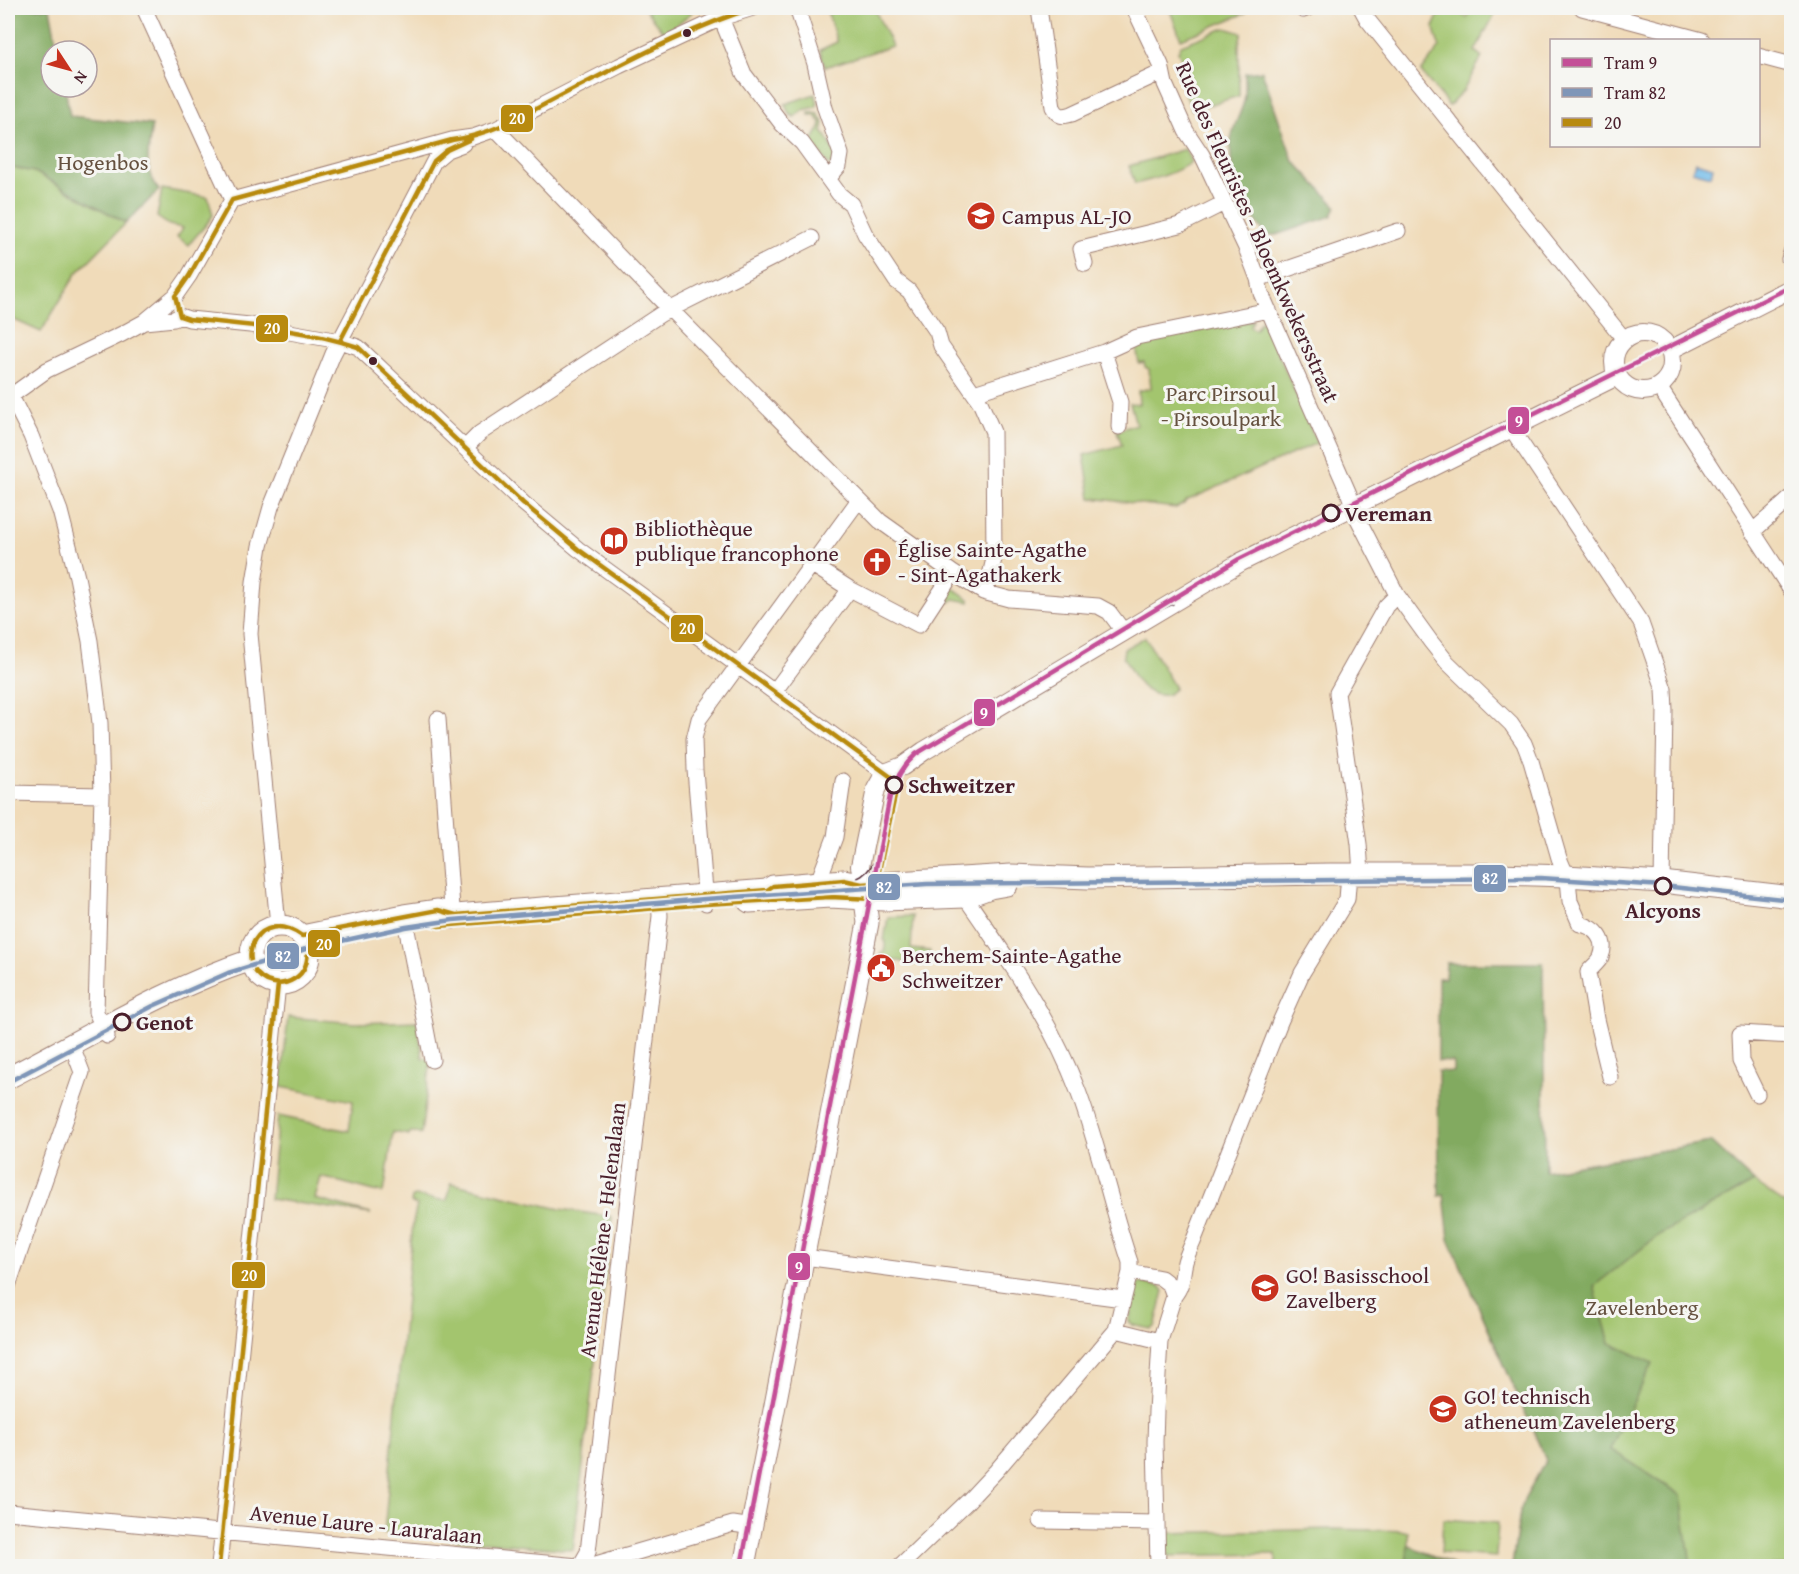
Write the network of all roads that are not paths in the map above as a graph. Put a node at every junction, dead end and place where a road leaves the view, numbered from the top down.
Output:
1 (144, 8) edge
2 (749, 8) edge
3 (797, 8) edge
4 (1039, 8) edge
5 (1134, 8) edge
6 (1361, 8) edge
7 (1582, 8) edge
8 (714, 16) edge
9 (1698, 39) edge
10 (1760, 56) edge
11 (1791, 64) edge
12 (1162, 72) junction
13 (496, 129) junction
14 (473, 137) junction
15 (424, 147) junction
16 (434, 161) junction
17 (828, 179) junction
18 (232, 200) junction
19 (1224, 203) junction
20 (1398, 231) dead end
21 (812, 238) dead end
22 (1791, 250) edge
23 (1085, 264) dead end
24 (1791, 265) edge
25 (1258, 279) junction
26 (1791, 288) edge
27 (175, 296) junction
28 (670, 309) junction
29 (1269, 310) junction
30 (180, 316) junction
31 (144, 322) junction
32 (1624, 339) junction
33 (340, 341) junction
34 (1670, 350) junction
35 (1104, 352) junction
36 (1617, 376) junction
37 (1659, 387) junction
38 (974, 393) junction
39 (9, 397) edge
40 (1119, 427) dead end
41 (1511, 428) junction
42 (466, 447) junction
43 (1791, 497) edge
44 (858, 501) junction
45 (1353, 506) junction
46 (1752, 532) junction
47 (811, 564) junction
48 (953, 573) junction
49 (850, 589) junction
50 (983, 592) junction
51 (1791, 592) edge
52 (1397, 595) junction
53 (1124, 632) junction
54 (737, 665) junction
55 (774, 692) junction
56 (438, 719) dead end
57 (885, 773) junction
58 (843, 781) dead end
59 (8, 793) edge
60 (102, 795) junction
61 (1355, 874) junction
62 (1566, 876) junction
63 (1088, 878) junction
64 (818, 882) junction
65 (1662, 882) junction
66 (864, 892) junction
67 (965, 897) junction
68 (1791, 897) edge
69 (706, 899) junction
70 (660, 903) junction
71 (453, 919) junction
72 (405, 920) junction
73 (278, 926) junction
74 (305, 941) junction
75 (253, 965) junction
76 (278, 984) junction
77 (105, 1031) junction
78 (1791, 1036) edge
79 (72, 1046) junction
80 (432, 1060) dead end
81 (1611, 1077) dead end
82 (8, 1078) edge
83 (1757, 1094) dead end
84 (804, 1257) junction
85 (1130, 1272) junction
86 (8, 1286) edge
87 (1174, 1296) junction
88 (1123, 1299) junction
89 (1116, 1330) junction
90 (1160, 1341) junction
91 (8, 1512) edge
92 (1041, 1521) dead end
93 (1157, 1523) junction
94 (752, 1527) junction
95 (222, 1532) junction
96 (219, 1566) edge
97 (579, 1566) edge
98 (744, 1566) edge
99 (900, 1566) edge
100 (1158, 1566) edge

1 - 18 street
2 - 8 street
3 - 17 street
4 - 12 street
5 - 12 street, Rue des Fleuristes - Bloemkwekersstraat
6 - 32 street
7 - 9 street
8 - 13 street
8 - 17 street
10 - 11 street
12 - 19 street, Rue des Fleuristes - Bloemkwekersstraat
13 - 14 street
13 - 28 street
14 - 15 street
14 - 16 street
15 - 16 street
15 - 18 street
16 - 33 street
17 - 38 street
18 - 27 street
19 - 23 street
19 - 25 street, Rue des Fleuristes - Bloemkwekersstraat
20 - 25 street
21 - 28 street
22 - 24 street
25 - 29 street, Rue des Fleuristes - Bloemkwekersstraat
26 - 34 street
27 - 30 street
27 - 31 street
28 - 42 street
28 - 44 street
29 - 35 street
29 - 45 street, Rue des Fleuristes - Bloemkwekersstraat
30 - 31 street
30 - 33 street
31 - 39 street
32 - 34 street
32 - 36 street
33 - 42 street
33 - 73 street
34 - 37 street
35 - 38 street
35 - 40 street
36 - 37 street
36 - 41 street
37 - 46 street
38 - 50 street
39 - 60 street
41 - 45 street
41 - 65 street
42 - 54 street
43 - 46 street
44 - 47 street
44 - 48 street
45 - 52 street, Rue des Fleuristes - Bloemkwekersstraat
45 - 53 street
46 - 51 street
47 - 49 street
47 - 54 street
48 - 49 street
48 - 50 street
49 - 55 street
50 - 53 street
52 - 61 street
52 - 62 street, Rue des Fleuristes - Bloemkwekersstraat
53 - 57 street
54 - 55 street
54 - 69 street
55 - 57 street
56 - 71 street
57 - 66 street
58 - 64 street
59 - 60 street
60 - 77 street
61 - 62 main road
61 - 63 main road
61 - 87 street
62 - 65 main road
62 - 81 street, Rue des Fleuristes - Bloemkwekersstraat
63 - 66 main road
63 - 67 main road
64 - 66 main road
64 - 69 main road
65 - 68 main road
66 - 67 main road
66 - 69 main road
66 - 84 main road
67 - 85 street
69 - 70 main road
70 - 71 main road
70 - 97 street, Avenue Hélène - Helenalaan
71 - 72 main road
72 - 74 main road
72 - 80 street
73 - 74 main road
73 - 75 main road
74 - 76 main road
75 - 76 main road
75 - 77 main road
76 - 95 street
77 - 79 main road
78 - 83 street
79 - 82 main road
79 - 86 street
84 - 88 street
84 - 94 main road
85 - 87 street
85 - 88 street
87 - 90 street
88 - 89 street
89 - 90 street
89 - 99 street
90 - 93 street
91 - 95 street, Avenue Laure - Lauralaan
92 - 93 street
93 - 100 street
94 - 97 street, Avenue Laure - Lauralaan
94 - 98 main road
95 - 96 street
95 - 97 street, Avenue Laure - Lauralaan

